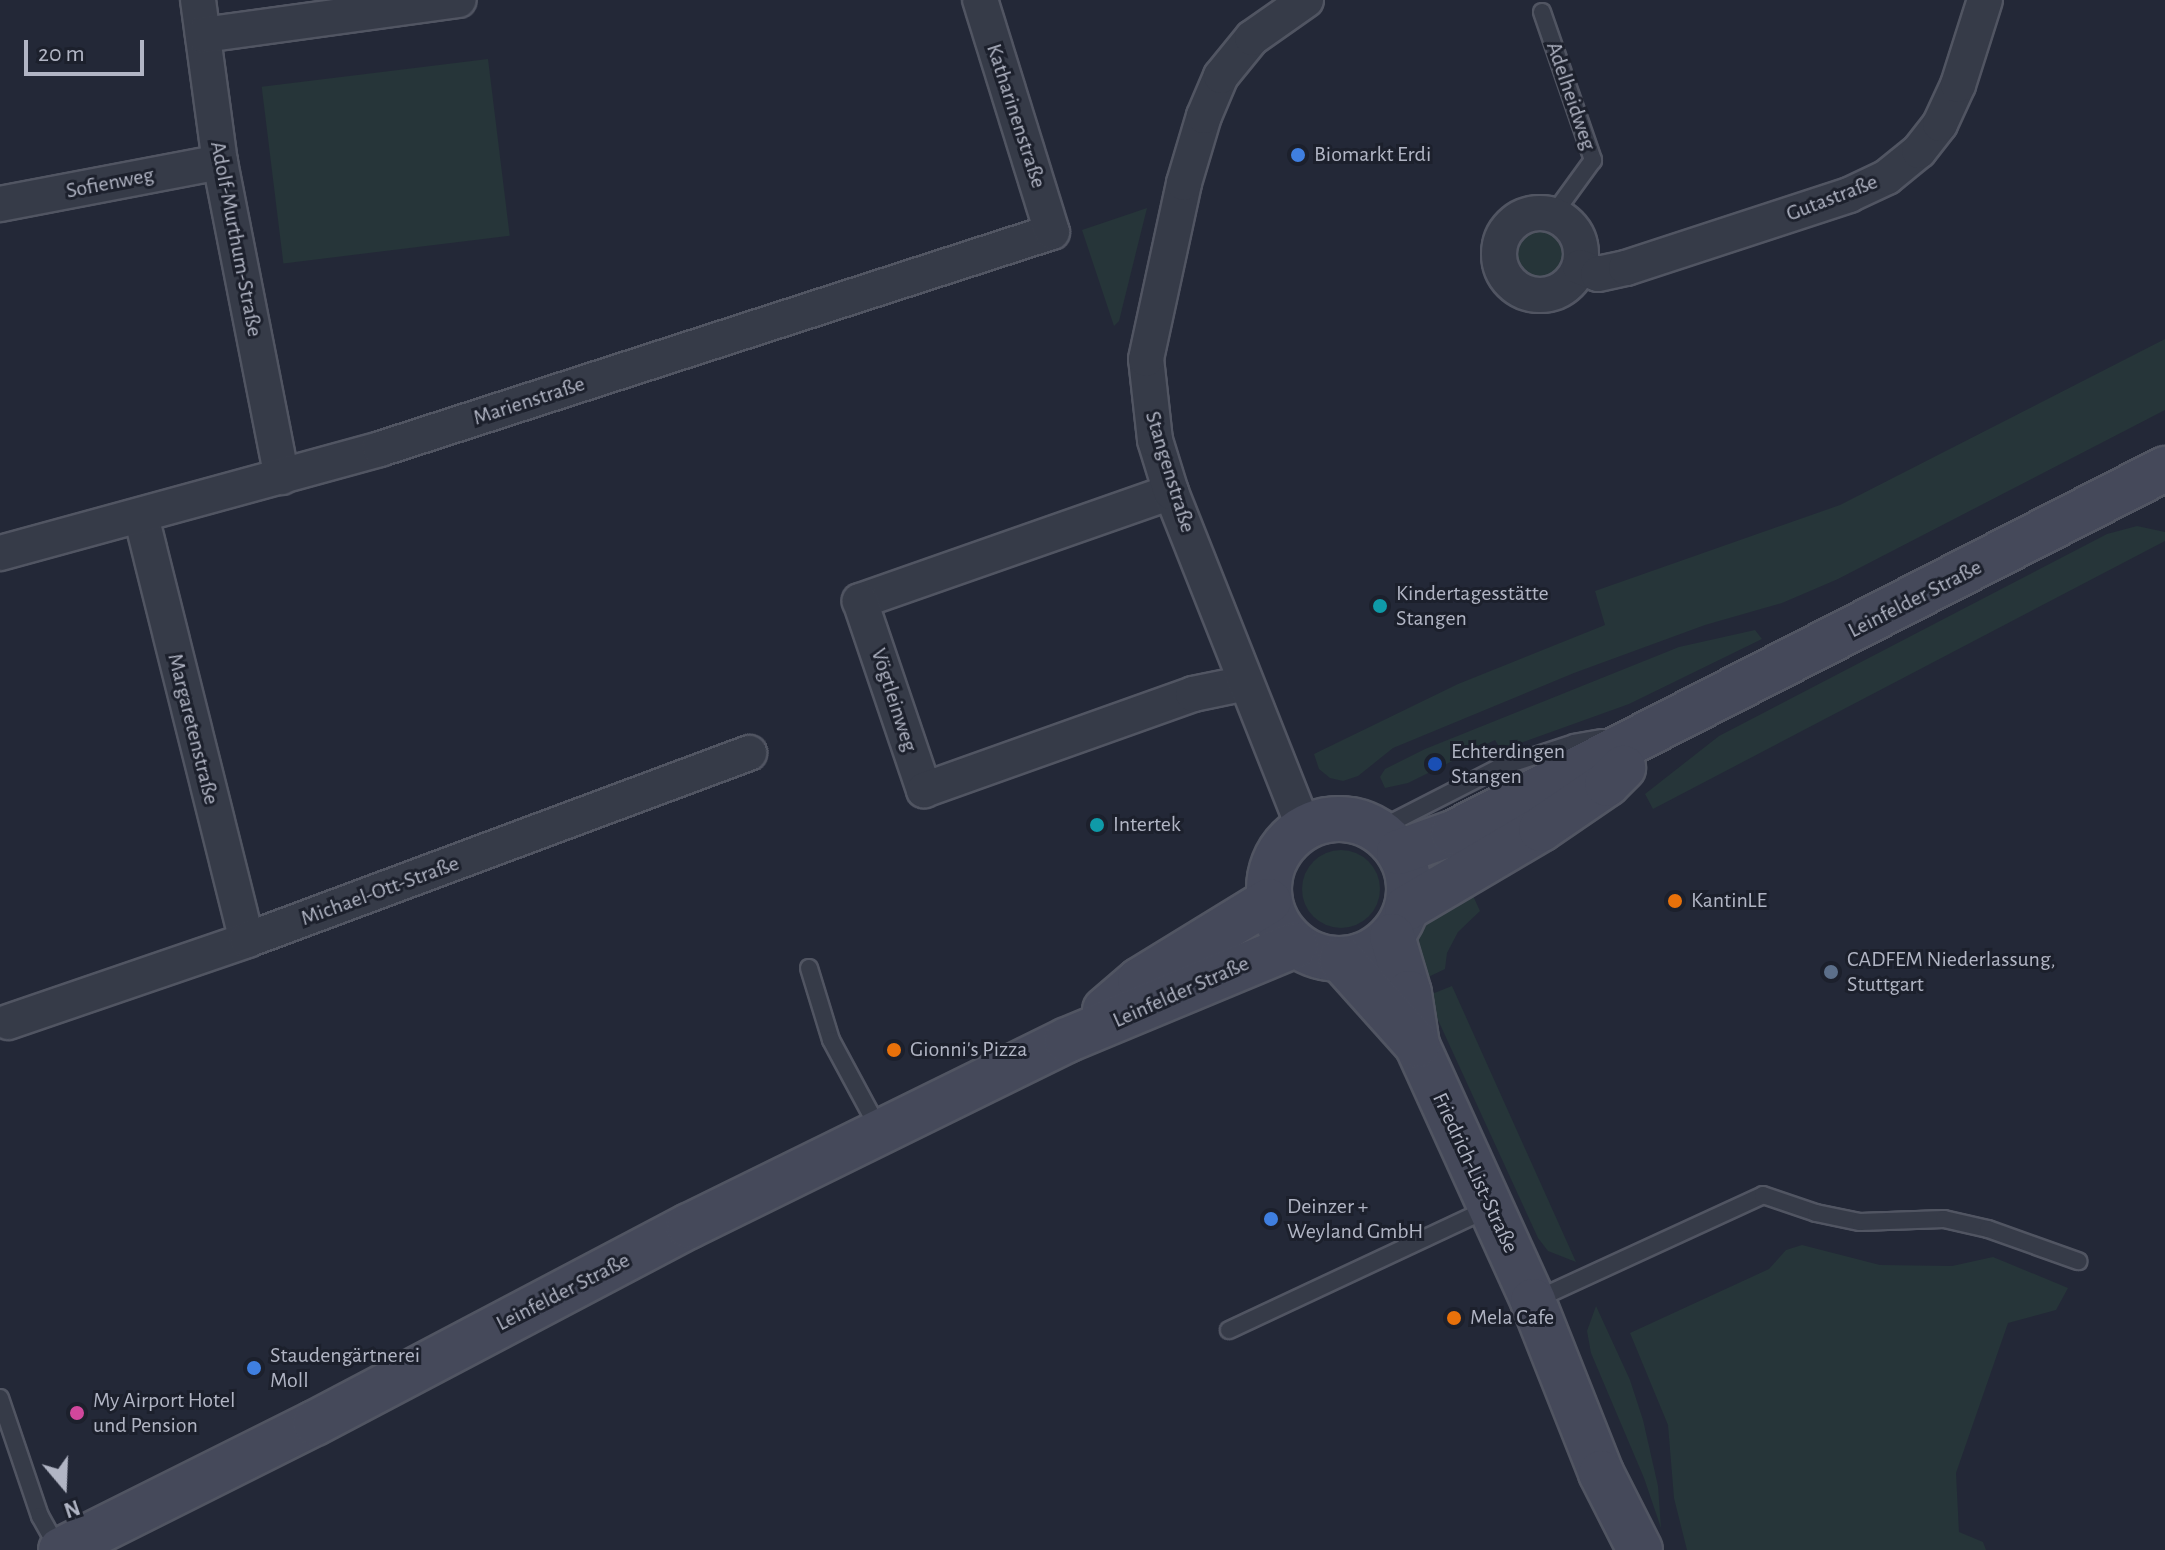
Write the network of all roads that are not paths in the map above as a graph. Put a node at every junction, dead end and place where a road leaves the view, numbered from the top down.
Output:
1 (198, 0) edge
2 (459, 0) edge
3 (980, 0) edge
4 (1306, 0) edge
5 (1985, 0) edge
6 (1542, 12) dead end
7 (203, 35) junction
8 (220, 162) junction
9 (0, 204) edge
10 (1553, 215) junction
11 (1052, 232) joint
12 (1580, 267) junction
13 (2165, 469) edge
14 (282, 477) junction
15 (1171, 492) junction
16 (141, 516) junction
17 (0, 553) edge
18 (1246, 683) junction
19 (1664, 726) junction
20 (749, 753) dead end
21 (1304, 828) junction
22 (1388, 841) junction
23 (1269, 901) junction
24 (1400, 922) junction
25 (247, 940) junction
26 (1295, 945) junction
27 (1341, 960) junction
28 (809, 968) dead end
29 (8, 1022) dead end
30 (1067, 1040) junction
31 (1417, 1045) junction
32 (882, 1134) junction
33 (1491, 1207) junction
34 (2078, 1261) dead end
35 (1533, 1301) junction
36 (1229, 1330) dead end
37 (0, 1398) edge
38 (60, 1550) edge
39 (1643, 1550) edge

1 - 7 street, Adolf-Murthum-Straße
2 - 7 street
3 - 11 street, Katharinenstraße
4 - 15 street, Stangenstraße
5 - 12 street, Gutastraße
6 - 10 lane, Adelheidweg
7 - 8 street, Adolf-Murthum-Straße
8 - 9 street, Sofienweg
8 - 14 street, Adolf-Murthum-Straße
10 - 12 street
10 - 12 street
11 - 14 street, Marienstraße
13 - 19 main road, Leinfelder Straße
14 - 16 street, Marienstraße
15 - 18 street, Stangenstraße
15 - 18 street, Vögtleinweg
16 - 17 street, Marienstraße
16 - 25 street, Margaretenstraße
18 - 21 street, Stangenstraße
19 - 22 main road, Leinfelder Straße
19 - 24 main road, Leinfelder Straße
20 - 25 street, Michael-Ott-Straße
21 - 22 main road
21 - 23 main road
22 - 24 main road
23 - 26 main road
23 - 30 main road, Leinfelder Straße
24 - 27 main road, Leinfelder Straße
24 - 31 main road, Friedrich-List-Straße
25 - 29 street, Michael-Ott-Straße
26 - 27 main road
26 - 30 main road, Leinfelder Straße
27 - 31 main road, Friedrich-List-Straße
28 - 32 lane
30 - 32 main road, Leinfelder Straße
31 - 33 main road, Friedrich-List-Straße
32 - 38 main road, Leinfelder Straße
33 - 35 main road, Friedrich-List-Straße
33 - 36 lane
34 - 35 lane
35 - 39 main road, Friedrich-List-Straße
37 - 38 lane

